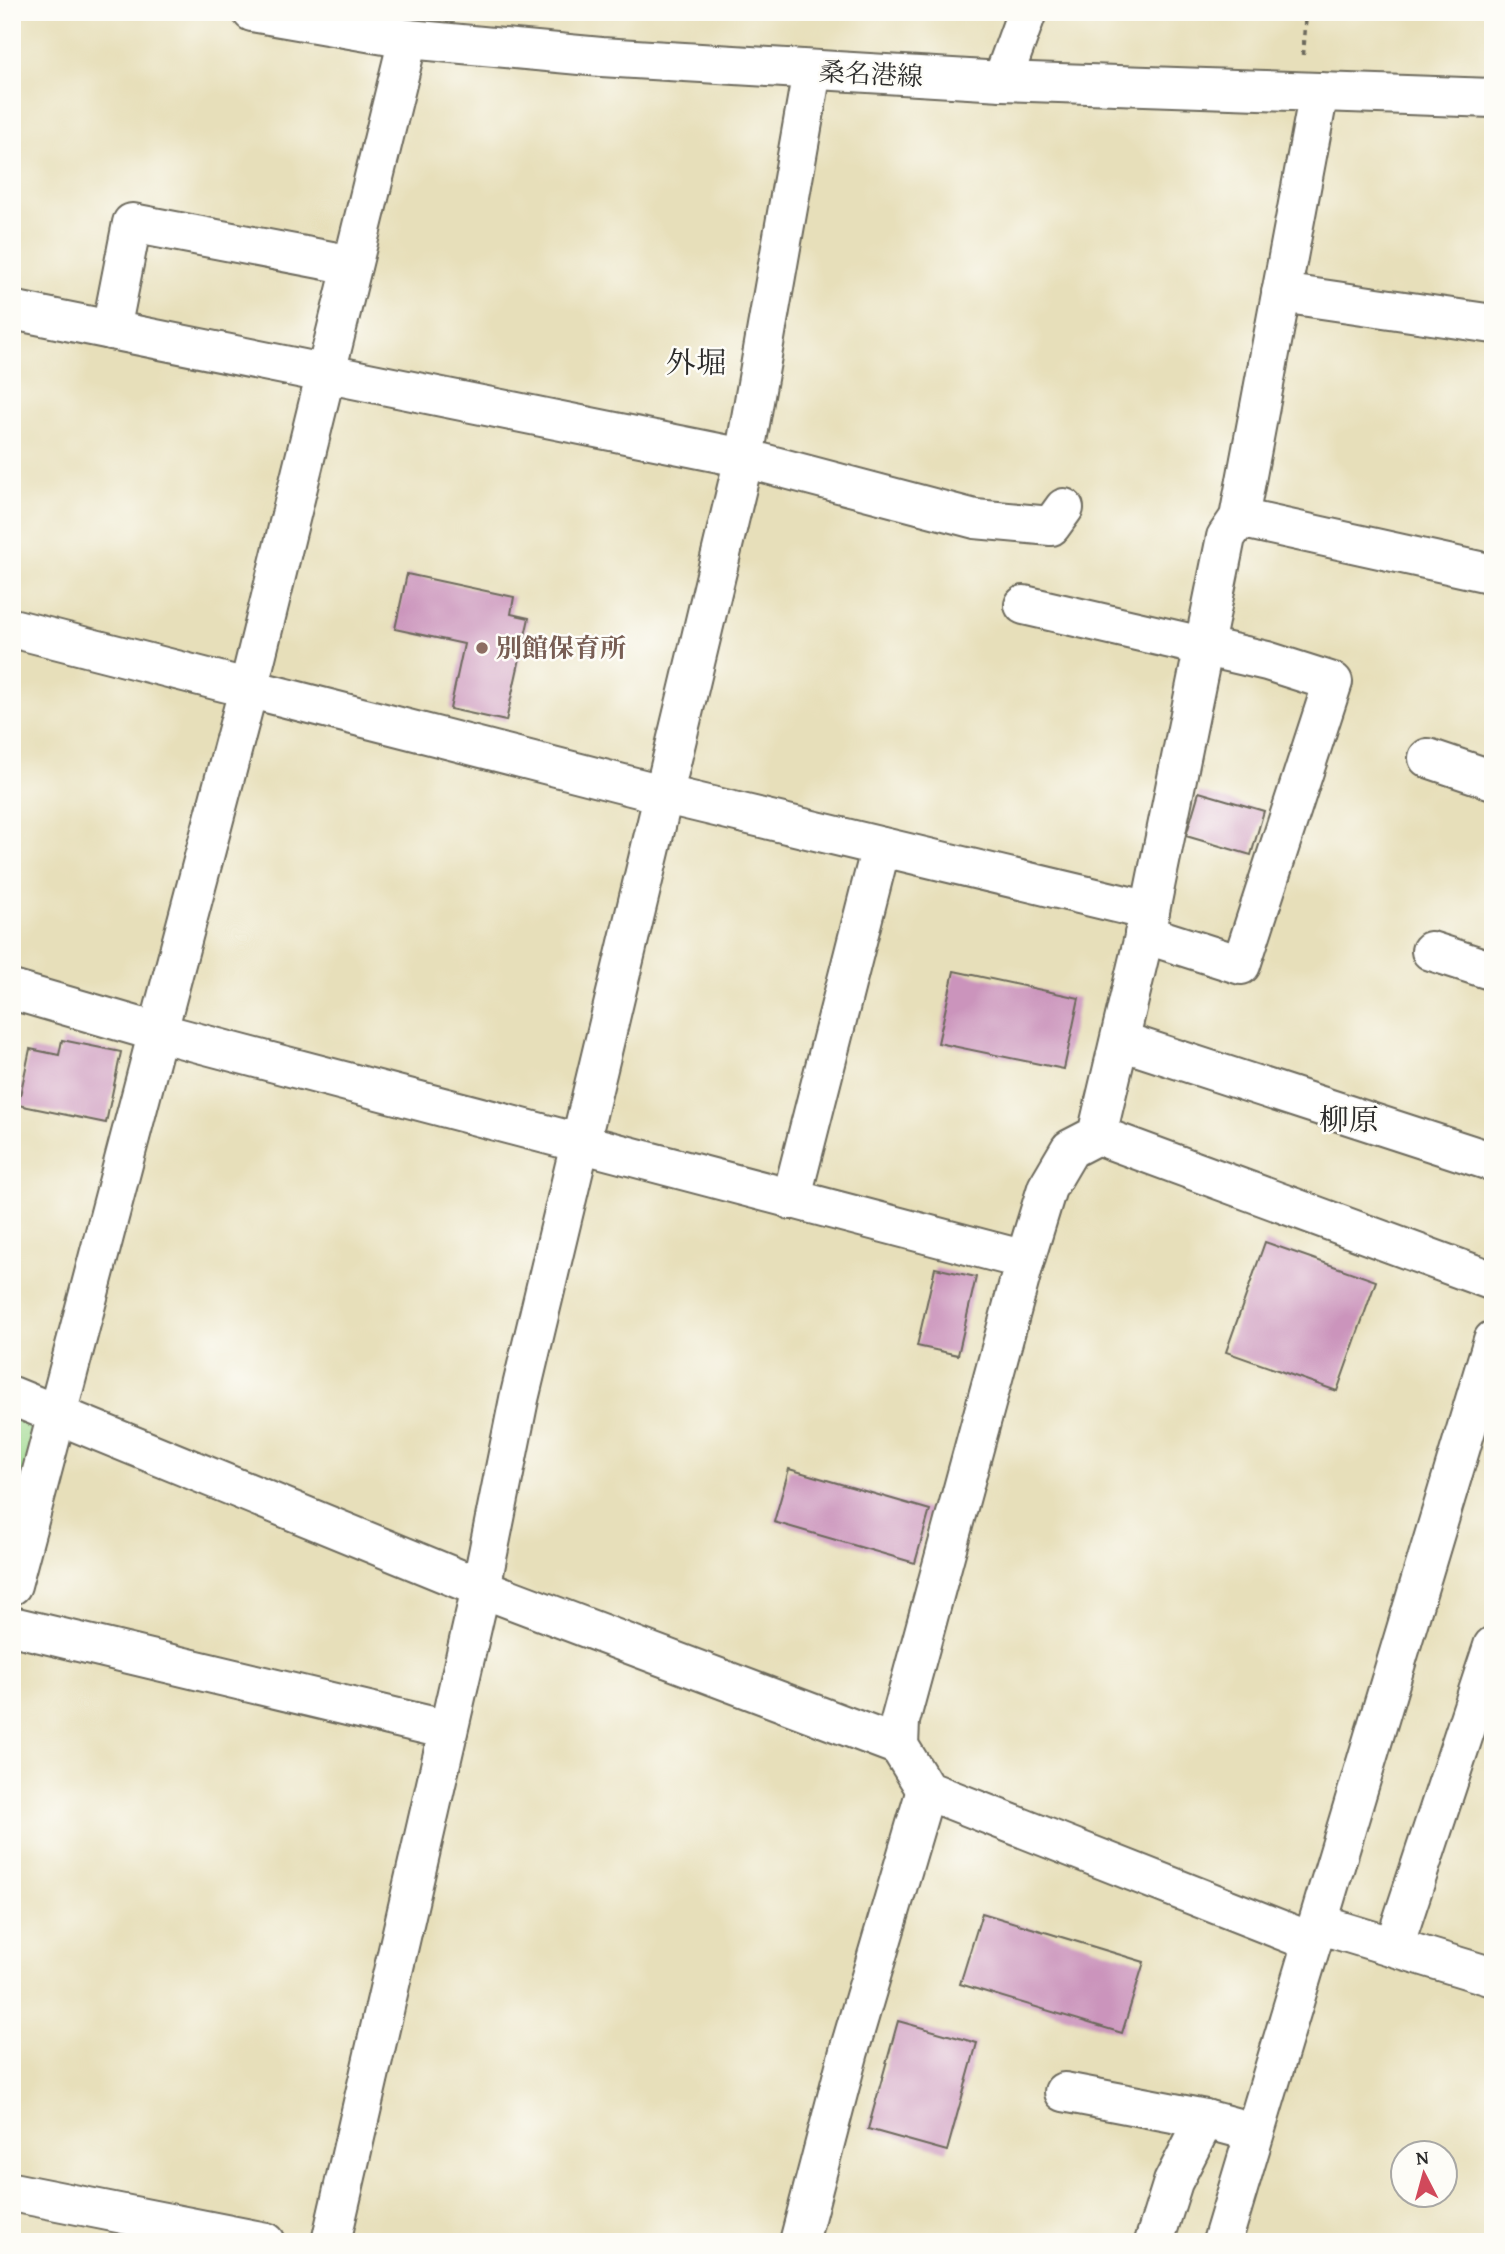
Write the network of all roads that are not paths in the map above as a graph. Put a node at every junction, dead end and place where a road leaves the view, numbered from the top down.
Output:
1 (251, 12) edge
2 (1027, 12) edge
3 (408, 39) junction
4 (812, 71) junction
5 (1002, 81) junction
6 (1319, 92) junction
7 (1493, 98) edge
8 (352, 265) junction
9 (1282, 293) junction
10 (12, 310) edge
11 (1493, 324) edge
12 (111, 330) junction
13 (326, 374) junction
14 (744, 458) junction
15 (1064, 508) dead end
16 (1239, 518) junction
17 (1493, 573) edge
18 (1024, 605) dead end
19 (12, 628) edge
20 (1204, 646) junction
21 (248, 690) junction
22 (1428, 758) dead end
23 (1493, 780) edge
24 (666, 795) junction
25 (881, 847) junction
26 (1147, 922) junction
27 (1431, 951) dead end
28 (1493, 971) edge
29 (12, 990) edge
30 (157, 1032) junction
31 (1121, 1041) junction
32 (1097, 1135) junction
33 (582, 1144) junction
34 (1493, 1162) edge
35 (790, 1200) junction
36 (1025, 1260) junction
37 (1493, 1281) edge
38 (1493, 1340) edge
39 (12, 1396) edge
40 (58, 1415) junction
41 (12, 1585) edge
42 (481, 1588) junction
43 (12, 1626) edge
44 (1493, 1646) edge
45 (448, 1730) junction
46 (899, 1746) junction
47 (926, 1790) junction
48 (1315, 1933) junction
49 (1394, 1946) junction
50 (1493, 1976) edge
51 (1064, 2092) dead end
52 (1205, 2119) junction
53 (1253, 2132) junction
54 (12, 2192) edge
55 (267, 2242) edge
56 (331, 2242) edge
57 (799, 2242) edge
58 (1154, 2242) edge
59 (1222, 2242) edge

1 - 3 street, 桑名港線
2 - 5 street
3 - 4 street, 桑名港線
3 - 8 street
4 - 5 street, 桑名港線
4 - 14 street
5 - 6 street, 桑名港線
6 - 7 street, 桑名港線
6 - 9 street
8 - 12 street
8 - 13 street
9 - 11 street
9 - 16 street
10 - 12 street
12 - 13 street
13 - 14 street
13 - 21 street
14 - 15 street
14 - 24 street
16 - 17 street
16 - 20 street
18 - 20 street
19 - 21 street
20 - 26 street
20 - 26 street
21 - 24 street
21 - 30 street
22 - 23 street
24 - 25 street
24 - 33 street
25 - 26 street
25 - 35 street
26 - 31 street
27 - 28 street
29 - 30 street
30 - 33 street
30 - 40 street
31 - 32 street
31 - 34 street
32 - 36 street
32 - 37 street
33 - 35 street
33 - 42 street
35 - 36 street
36 - 46 street
38 - 48 street
39 - 40 street
40 - 41 street
40 - 42 street
42 - 45 street
42 - 46 street
43 - 45 street
44 - 49 street
45 - 56 street
46 - 47 street
47 - 48 street
47 - 57 street
48 - 49 street
48 - 53 street
49 - 50 street
51 - 52 street
52 - 53 street
52 - 58 street
53 - 59 street
54 - 55 street

